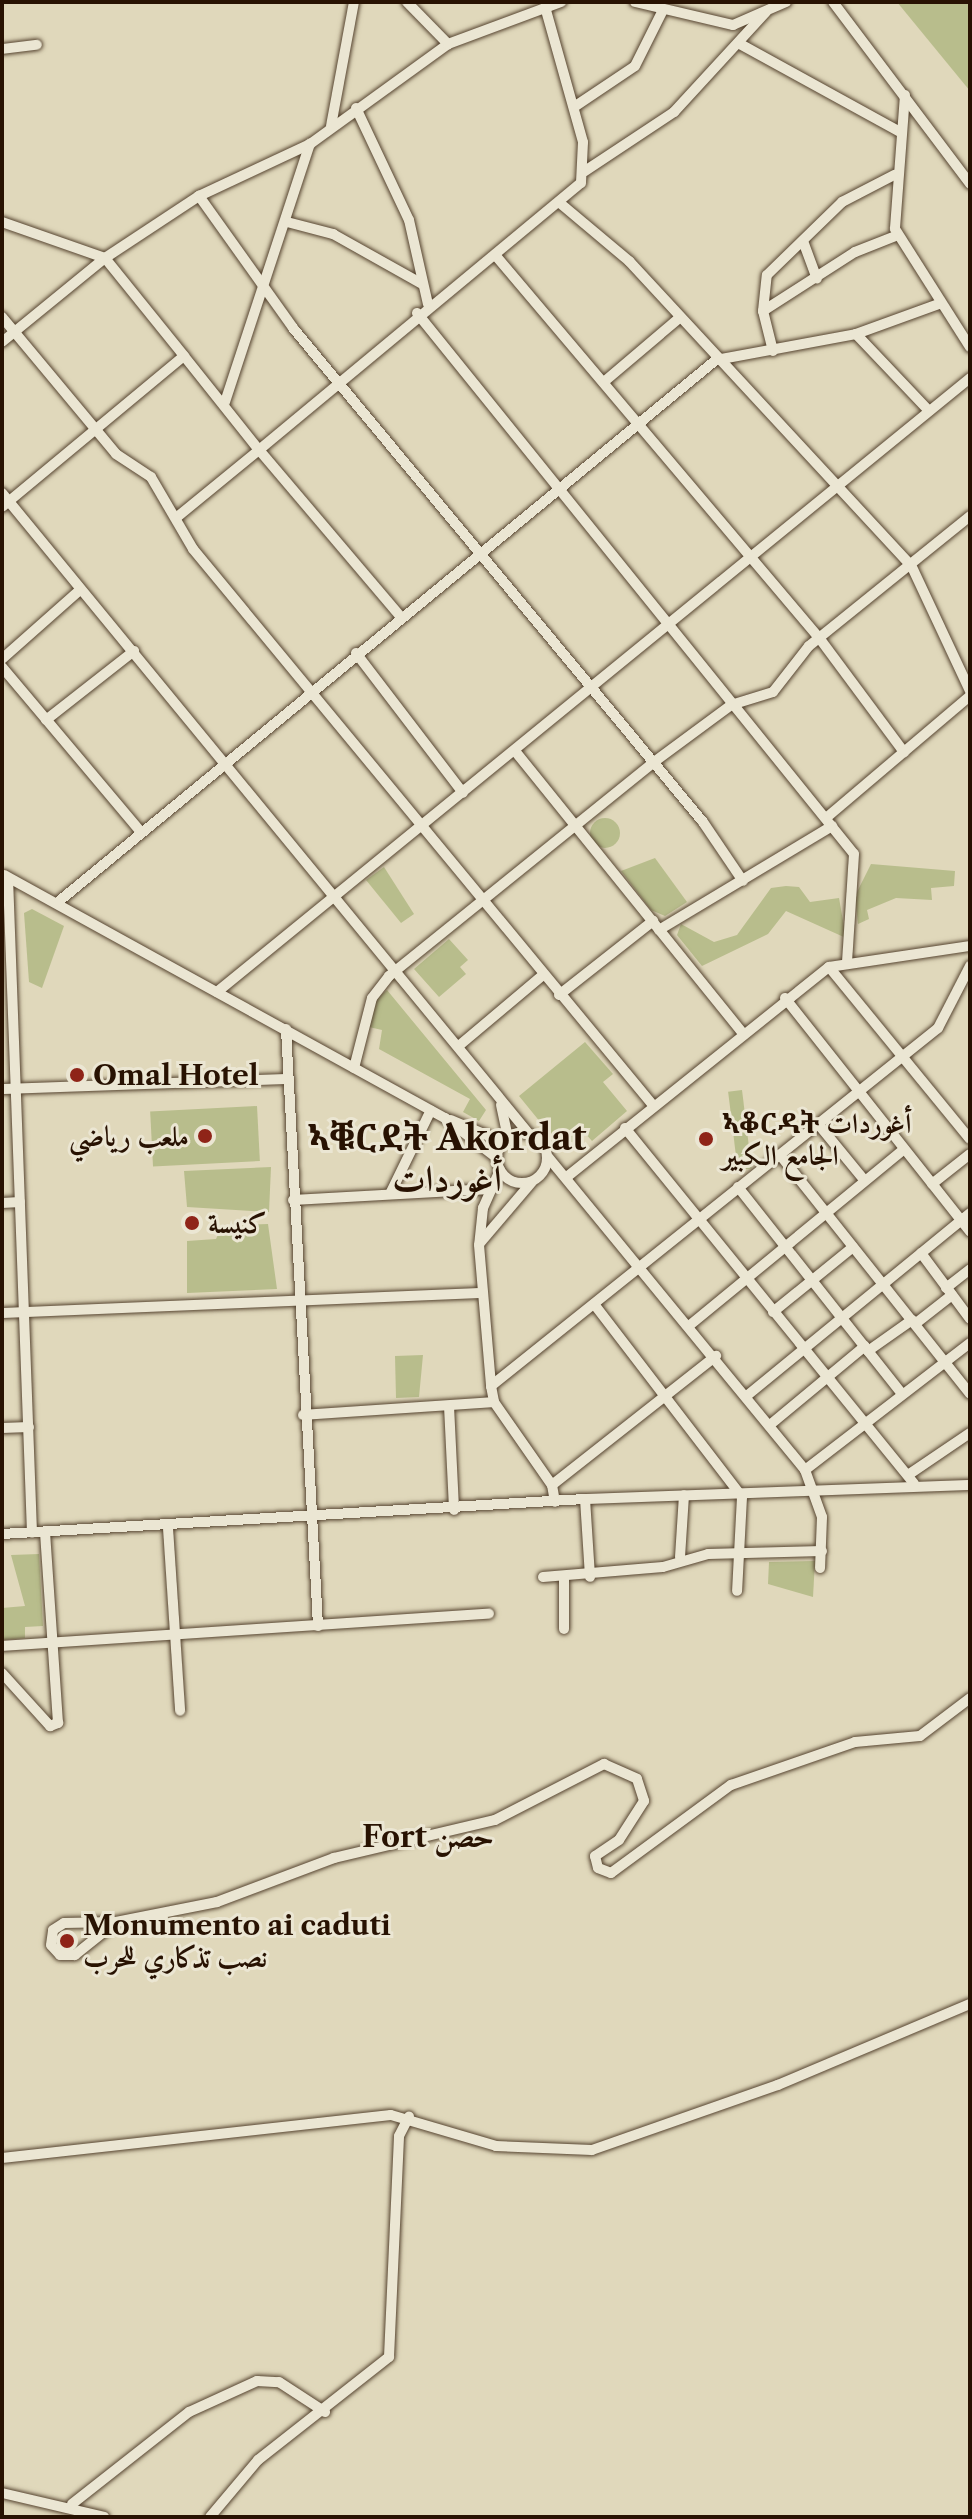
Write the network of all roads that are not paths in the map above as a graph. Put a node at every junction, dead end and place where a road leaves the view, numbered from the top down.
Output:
1 (354, 2) edge
2 (407, 2) edge
3 (561, 2) edge
4 (635, 2) edge
5 (786, 2) edge
6 (833, 2) edge
7 (545, 7) junction
8 (662, 12) junction
9 (766, 12) junction
10 (448, 44) junction
11 (740, 44) junction
12 (37, 45) dead end
13 (2, 49) edge
14 (905, 95) junction
15 (574, 107) junction
16 (356, 108) junction
17 (331, 126) junction
18 (900, 132) junction
19 (310, 144) junction
20 (585, 171) junction
21 (894, 175) junction
22 (970, 184) edge
23 (199, 196) junction
24 (561, 204) junction
25 (2, 222) edge
26 (287, 222) junction
27 (898, 235) junction
28 (803, 241) junction
29 (496, 256) junction
30 (105, 258) junction
31 (817, 279) junction
32 (261, 283) junction
33 (422, 284) junction
34 (428, 304) junction
35 (939, 304) junction
36 (763, 311) junction
37 (417, 313) junction
38 (2, 317) edge
39 (678, 319) junction
40 (13, 332) junction
41 (856, 334) junction
42 (2, 342) edge
43 (970, 347) edge
44 (773, 351) junction
45 (184, 356) junction
46 (716, 360) junction
47 (970, 378) edge
48 (338, 381) junction
49 (605, 381) junction
50 (225, 402) junction
51 (929, 411) junction
52 (638, 421) junction
53 (97, 432) junction
54 (259, 450) junction
55 (561, 489) junction
56 (841, 489) junction
57 (4, 500) edge
58 (970, 516) edge
59 (177, 517) junction
60 (480, 551) junction
61 (752, 557) junction
62 (911, 565) junction
63 (80, 590) junction
64 (400, 616) junction
65 (670, 627) junction
66 (820, 639) junction
67 (134, 651) junction
68 (356, 653) junction
69 (2, 659) edge
70 (2, 667) edge
71 (593, 688) junction
72 (309, 692) junction
73 (970, 694) edge
74 (731, 705) junction
75 (46, 720) junction
76 (515, 751) junction
77 (904, 752) junction
78 (654, 762) junction
79 (221, 764) junction
80 (463, 793) junction
81 (829, 822) junction
82 (419, 827) junction
83 (575, 827) junction
84 (140, 831) junction
85 (5, 876) edge
86 (743, 881) junction
87 (335, 895) junction
88 (58, 902) junction
89 (483, 904) junction
90 (656, 926) junction
91 (970, 946) edge
92 (847, 963) junction
93 (970, 966) edge
94 (829, 967) junction
95 (399, 970) junction
96 (6, 974) edge
97 (543, 975) junction
98 (217, 992) junction
99 (559, 995) junction
100 (785, 998) junction
101 (286, 1029) junction
102 (742, 1032) junction
103 (461, 1044) junction
104 (903, 1058) junction
105 (354, 1068) junction
106 (288, 1079) junction
107 (2, 1089) edge
108 (15, 1089) junction
109 (859, 1093) junction
110 (501, 1103) junction
111 (652, 1104) junction
112 (431, 1110) junction
113 (445, 1118) junction
114 (819, 1125) junction
115 (625, 1128) junction
116 (529, 1134) junction
117 (970, 1139) edge
118 (506, 1140) junction
119 (904, 1149) junction
120 (970, 1154) edge
121 (780, 1155) junction
122 (548, 1157) junction
123 (497, 1158) junction
124 (500, 1170) junction
125 (568, 1176) junction
126 (865, 1181) junction
127 (532, 1182) junction
128 (932, 1184) junction
129 (738, 1187) junction
130 (490, 1189) junction
131 (390, 1194) junction
132 (293, 1200) junction
133 (20, 1202) junction
134 (2, 1203) edge
135 (825, 1213) junction
136 (966, 1217) edge
137 (699, 1221) junction
138 (970, 1231) edge
139 (479, 1245) junction
140 (784, 1247) junction
141 (853, 1247) junction
142 (921, 1253) junction
143 (643, 1266) junction
144 (970, 1269) edge
145 (745, 1279) junction
146 (811, 1281) junction
147 (882, 1284) junction
148 (949, 1292) junction
149 (481, 1293) junction
150 (298, 1301) junction
151 (594, 1304) junction
152 (27, 1312) junction
153 (773, 1312) junction
154 (2, 1313) edge
155 (841, 1318) junction
156 (970, 1319) edge
157 (914, 1322) junction
158 (690, 1325) junction
159 (970, 1343) edge
160 (802, 1349) junction
161 (866, 1349) junction
162 (716, 1356) junction
163 (945, 1362) junction
164 (827, 1378) junction
165 (491, 1386) junction
166 (667, 1393) junction
167 (749, 1394) junction
168 (902, 1394) junction
169 (970, 1394) edge
170 (494, 1402) junction
171 (449, 1406) junction
172 (303, 1415) junction
173 (864, 1423) junction
174 (771, 1424) junction
175 (29, 1427) junction
176 (2, 1428) edge
177 (970, 1433) edge
178 (805, 1470) junction
179 (911, 1479) junction
180 (552, 1485) junction
181 (970, 1485) edge
182 (684, 1495) junction
183 (812, 1496) junction
184 (742, 1497) junction
185 (585, 1499) junction
186 (555, 1502) junction
187 (454, 1510) junction
188 (308, 1519) junction
189 (168, 1528) junction
190 (32, 1533) junction
191 (45, 1533) junction
192 (2, 1534) edge
193 (822, 1551) junction
194 (739, 1554) junction
195 (680, 1557) junction
196 (820, 1568) dead end
197 (564, 1576) junction
198 (543, 1577) dead end
199 (590, 1577) junction
200 (737, 1591) dead end
201 (489, 1614) dead end
202 (318, 1626) junction
203 (564, 1629) dead end
204 (176, 1634) junction
205 (55, 1643) junction
206 (2, 1646) edge
207 (2, 1673) edge
208 (970, 1698) edge
209 (180, 1711) dead end
210 (116, 1922) junction
211 (970, 2004) edge
212 (409, 2116) junction
213 (2, 2158) edge
214 (325, 2412) junction
215 (2, 2493) edge
216 (72, 2504) junction
217 (104, 2517) edge
218 (210, 2517) edge

1 - 17 street
2 - 10 street
3 - 7 street
4 - 8 street
5 - 9 street
6 - 14 street
7 - 10 street
7 - 15 street
8 - 9 street
8 - 15 street
9 - 11 street
10 - 16 street
11 - 18 street
11 - 20 street
12 - 13 street
14 - 18 street
14 - 22 street
15 - 20 street
16 - 17 street
16 - 33 street
17 - 19 street
18 - 21 street
19 - 23 street
19 - 26 street
20 - 24 street
21 - 27 street
21 - 28 street
23 - 30 street
23 - 32 street
24 - 29 street
24 - 39 street
25 - 30 street
26 - 32 street
26 - 33 street
27 - 31 street
27 - 35 street
28 - 31 street
28 - 36 street
29 - 34 street
29 - 49 street
30 - 40 street
30 - 45 street
31 - 36 street
32 - 48 street
32 - 50 street
33 - 34 street
34 - 37 street
35 - 41 street
35 - 43 street
36 - 44 street
37 - 48 street
37 - 55 street
38 - 40 street
39 - 46 street
39 - 49 street
40 - 42 street
40 - 53 street
41 - 44 street
41 - 51 street
44 - 46 street
45 - 50 street
45 - 53 street
46 - 52 street
46 - 56 street
47 - 51 street
48 - 54 street
48 - 60 street
49 - 52 street
50 - 54 street
51 - 56 street
52 - 55 street
52 - 61 street
53 - 57 street
53 - 59 street
54 - 59 street
54 - 64 street
55 - 60 street
55 - 65 street
56 - 61 street
56 - 62 street
57 - 63 street
58 - 62 street
59 - 72 street
60 - 64 street
60 - 71 street
61 - 65 street
61 - 66 street
62 - 66 street
62 - 73 street
63 - 67 street
63 - 69 street
64 - 68 street
65 - 71 street
65 - 74 street
66 - 74 street
66 - 77 street
67 - 75 street
67 - 79 street
68 - 72 street
68 - 80 street
70 - 75 street
71 - 76 street
71 - 78 street
72 - 79 street
72 - 82 street
73 - 77 street
74 - 78 street
74 - 81 street
75 - 84 street
76 - 80 street
76 - 83 street
77 - 81 street
78 - 83 street
78 - 86 street
79 - 84 street
79 - 87 street
80 - 82 street
81 - 86 street
81 - 92 street
82 - 87 street
82 - 89 street
83 - 89 street
83 - 90 street
84 - 88 street
85 - 88 street
85 - 96 street
86 - 90 street
87 - 95 street
87 - 98 street
88 - 98 street
89 - 95 street
89 - 97 street
90 - 99 street
90 - 102 street
91 - 92 street
92 - 94 street
93 - 104 street
94 - 100 street
94 - 104 street
95 - 103 street
95 - 105 street
96 - 108 street
97 - 99 street
97 - 103 street
98 - 101 street
99 - 111 street
100 - 102 street
100 - 109 street
101 - 105 street
101 - 106 street
102 - 111 street
103 - 110 street
104 - 109 street
104 - 117 street
105 - 112 street
106 - 108 street
106 - 132 street
107 - 108 street
108 - 133 street
109 - 114 street
109 - 119 street
110 - 116 street
110 - 118 street
111 - 115 street
112 - 113 street
112 - 131 street
113 - 118 street
113 - 123 street
114 - 121 street
114 - 126 street
115 - 125 street
115 - 137 street
116 - 118 street
116 - 122 street
118 - 123 street
119 - 126 street
119 - 128 street
120 - 128 street
121 - 129 street
121 - 135 street
122 - 125 street
122 - 127 street
123 - 124 street
124 - 127 street
124 - 130 street
125 - 143 street
126 - 135 street
127 - 139 street
128 - 136 street
129 - 137 street
129 - 140 street
130 - 131 street
130 - 139 street
131 - 132 street
132 - 150 street
133 - 134 street
133 - 152 street
135 - 140 street
135 - 141 street
136 - 138 street
136 - 142 street
137 - 143 street
137 - 145 street
139 - 149 street
140 - 145 street
140 - 146 street
141 - 146 street
141 - 147 street
142 - 147 street
142 - 148 street
143 - 151 street
143 - 158 street
144 - 148 street
145 - 153 street
145 - 158 street
146 - 153 street
146 - 155 street
147 - 155 street
147 - 157 street
148 - 156 street
148 - 157 street
149 - 150 street
149 - 165 street
150 - 152 street
150 - 172 street
151 - 165 street
151 - 166 street
152 - 154 street
152 - 175 street
153 - 160 street
155 - 160 street
155 - 161 street
157 - 161 street
157 - 163 street
158 - 162 street
159 - 163 street
160 - 164 street
160 - 167 street
161 - 164 street
161 - 168 street
162 - 166 street
162 - 167 street
163 - 168 street
163 - 169 street
164 - 173 street
164 - 174 street
165 - 170 street
166 - 180 street
166 - 184 street
167 - 174 street
168 - 173 street
170 - 171 street
170 - 180 street
171 - 172 street
171 - 187 street
172 - 188 street
173 - 178 street
173 - 179 street
174 - 178 street
175 - 176 street
175 - 190 street
177 - 179 street
178 - 183 street
179 - 181 street
179 - 183 street
180 - 186 street
182 - 184 street
182 - 185 street
182 - 195 street
183 - 184 street
183 - 193 street
184 - 194 street
185 - 186 street
185 - 199 street
186 - 187 street
187 - 188 street
188 - 189 street
188 - 202 street
189 - 191 street
189 - 204 street
190 - 191 street
190 - 192 street
191 - 205 street
193 - 194 street
193 - 196 street
194 - 195 street
194 - 200 street
195 - 199 street
197 - 198 street
197 - 199 street
197 - 203 street
201 - 202 street
202 - 204 street
204 - 205 street
204 - 209 street
205 - 206 street
205 - 207 street
208 - 210 street
210 - 210 street
211 - 212 street
212 - 213 street
212 - 214 street
214 - 216 street
214 - 218 street
215 - 216 street
216 - 217 street

